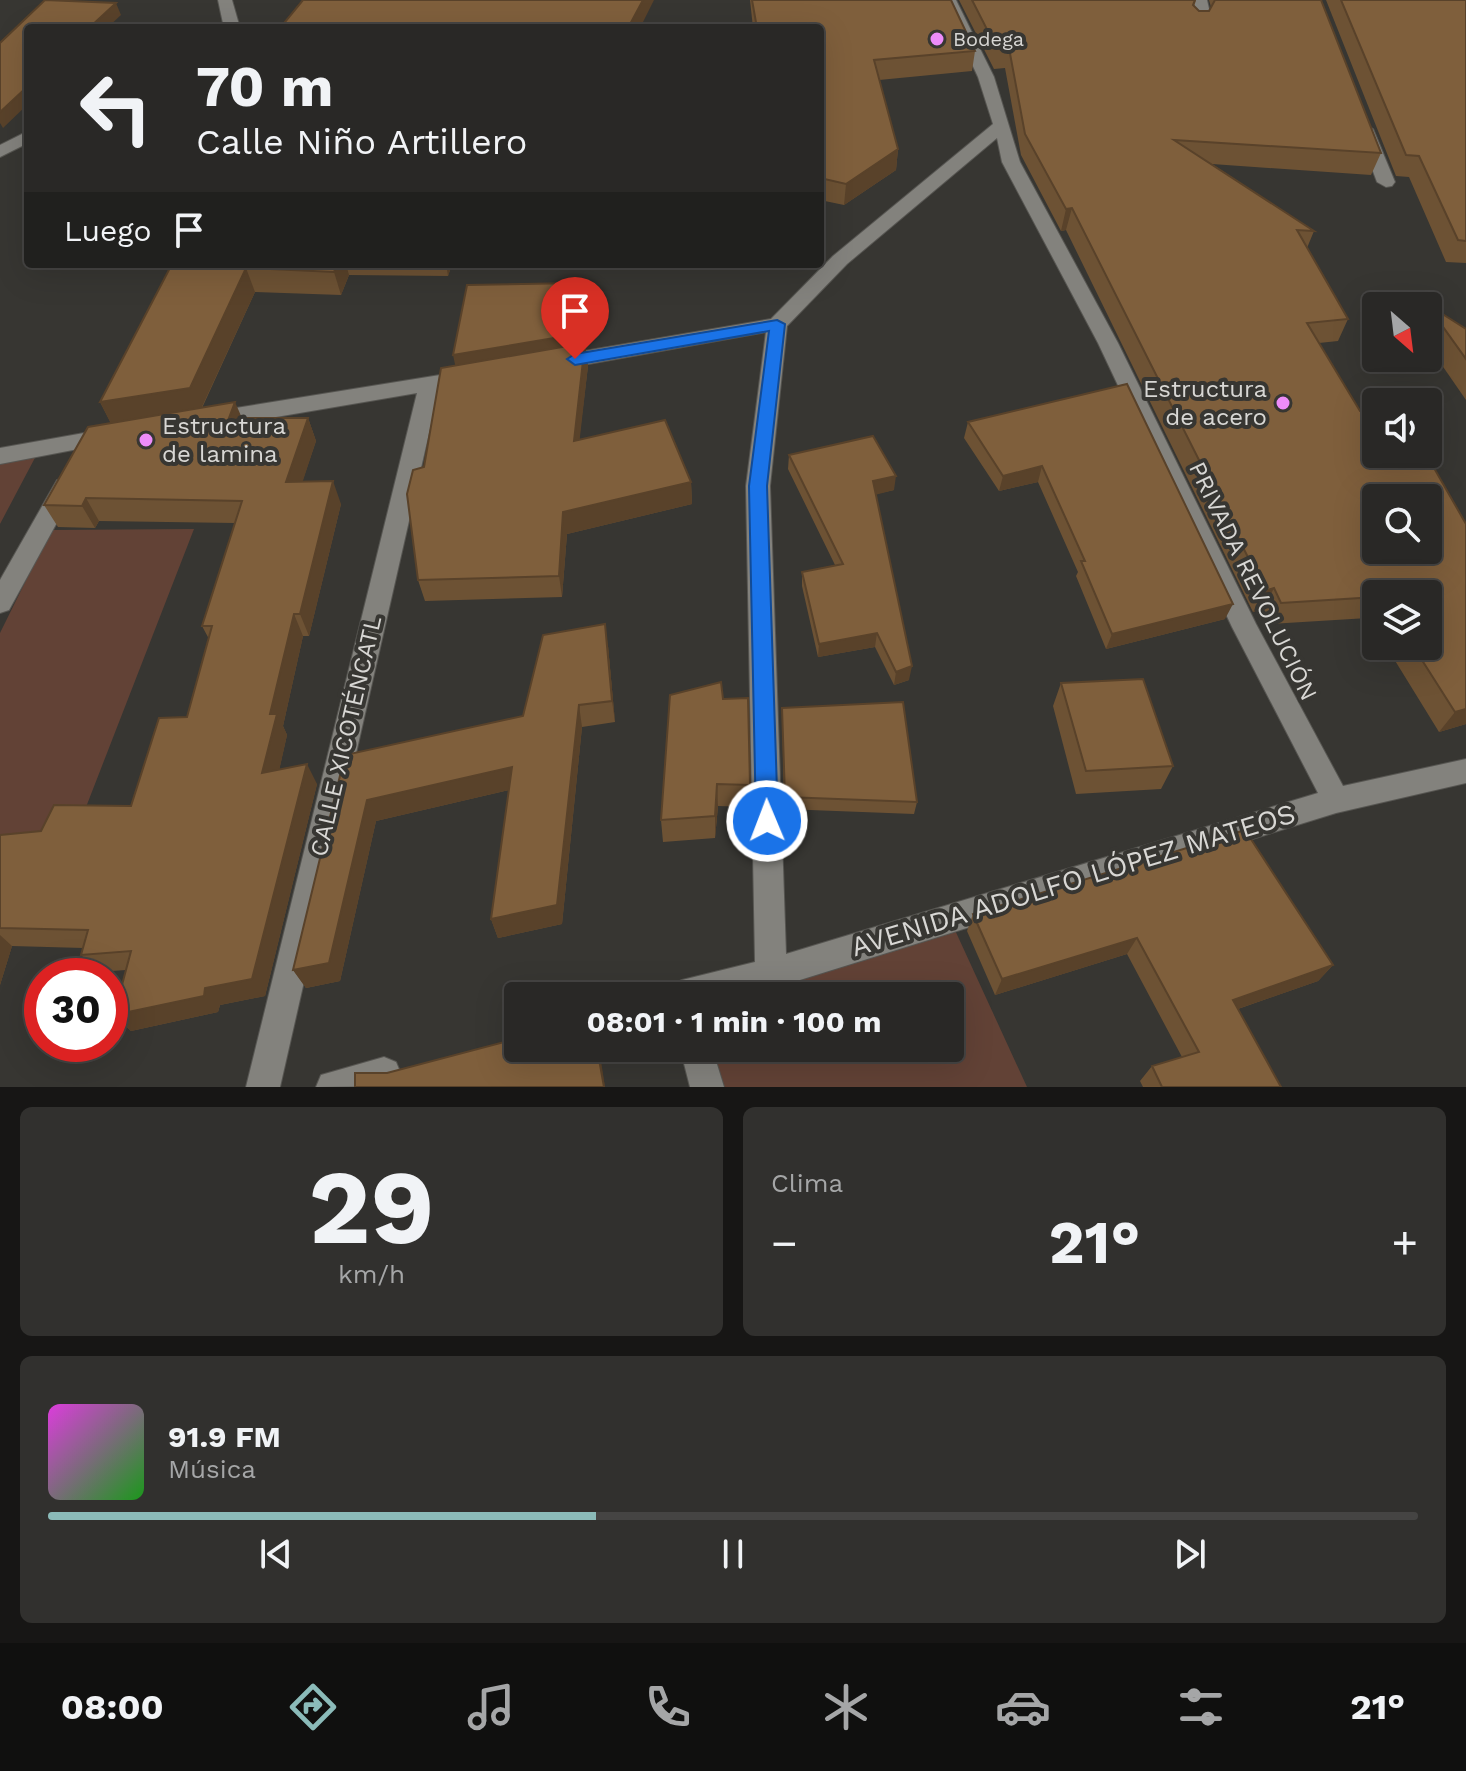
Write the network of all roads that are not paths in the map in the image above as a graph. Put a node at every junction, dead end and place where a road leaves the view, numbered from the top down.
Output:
1 (225, 0) edge
2 (949, 0) edge
3 (1200, 0) edge
4 (231, 24) edge
5 (1198, 25) edge
6 (1359, 112) edge
7 (1002, 125) junction
8 (24, 138) edge
9 (0, 152) edge
10 (1386, 182) dead end
11 (777, 324) junction
12 (535, 366) edge
13 (490, 374) edge
14 (430, 384) junction
15 (105, 412) edge
16 (183, 424) edge
17 (137, 432) edge
18 (91, 439) junction
19 (0, 456) edge
20 (0, 603) edge
21 (1466, 771) edge
22 (1336, 800) junction
23 (771, 974) junction
24 (739, 982) edge
25 (700, 1062) edge
26 (410, 1067) edge
27 (263, 1087) edge
28 (333, 1087) edge
29 (707, 1087) edge

1 - 4 street
2 - 7 street, PRIVADA REVOLUCIÓN
3 - 5 street
6 - 10 street
7 - 11 street
7 - 22 street, PRIVADA REVOLUCIÓN
8 - 9 street
11 - 12 street
11 - 23 street
13 - 14 street
14 - 16 street
14 - 27 street, CALLE XICOTÉNCATL
15 - 18 street
17 - 18 street
18 - 19 street
18 - 20 street
21 - 22 street, AVENIDA ADOLFO LÓPEZ MATEOS
22 - 23 street, AVENIDA ADOLFO LÓPEZ MATEOS
23 - 24 street, AVENIDA ADOLFO LÓPEZ MATEOS
25 - 29 street
26 - 28 street

